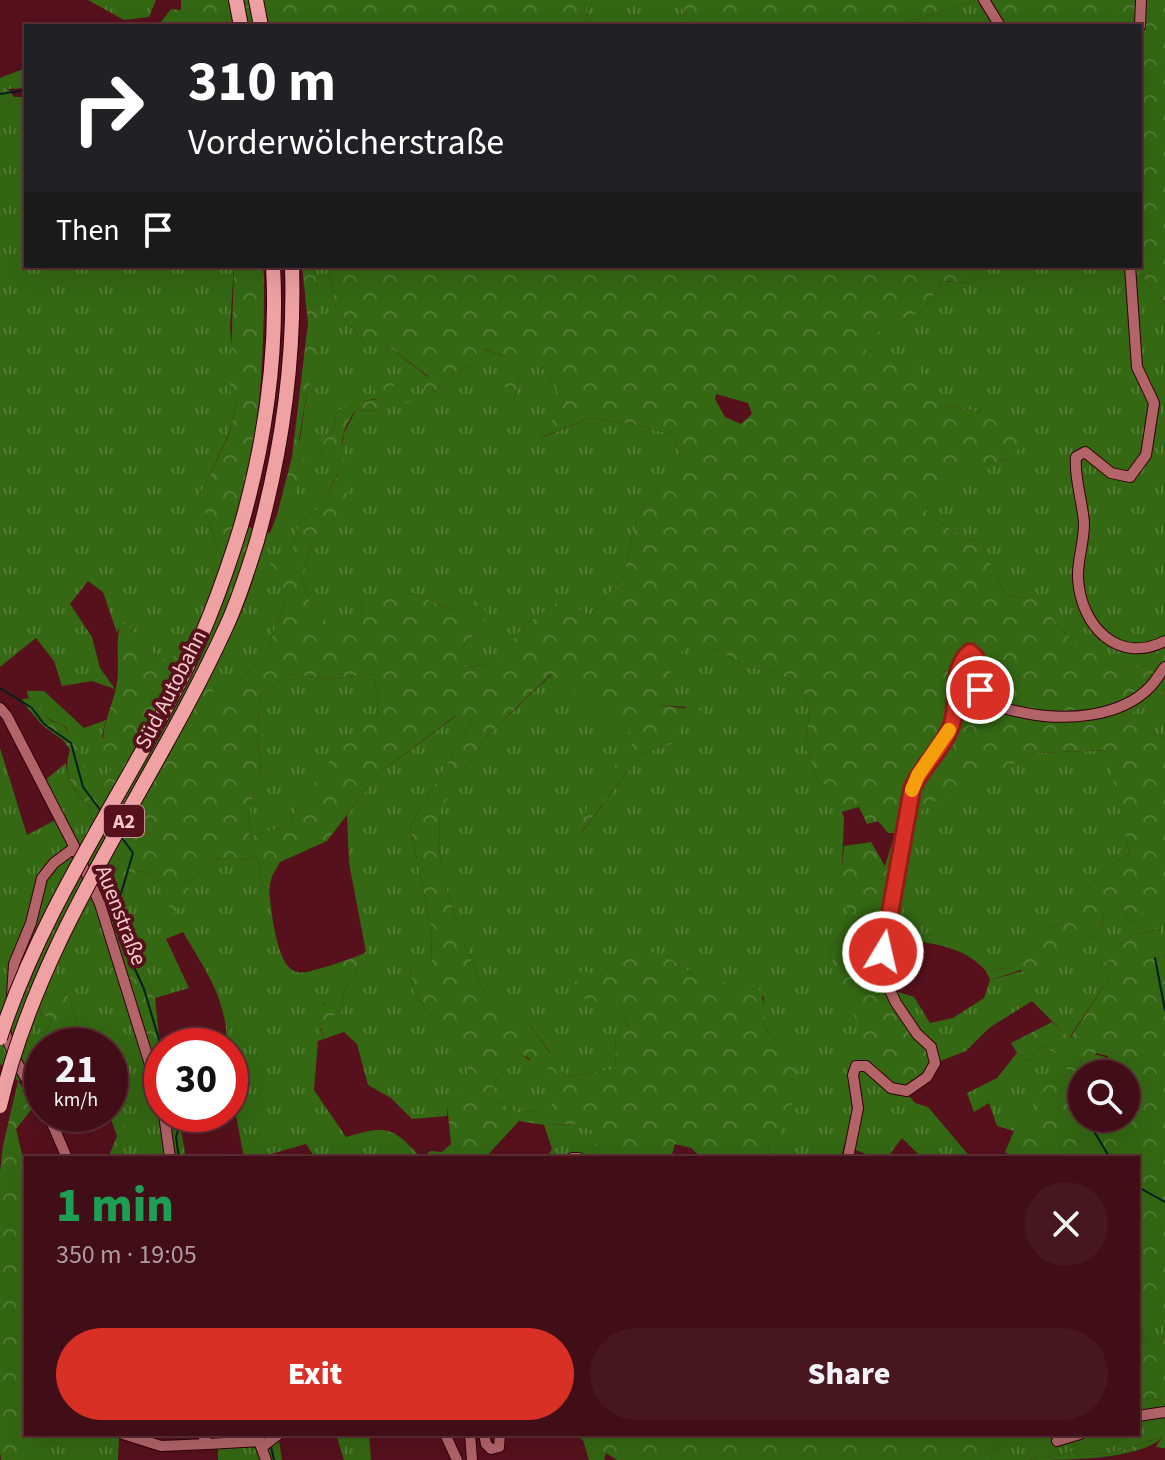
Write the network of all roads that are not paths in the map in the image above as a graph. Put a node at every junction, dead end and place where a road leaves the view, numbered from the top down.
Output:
1 (236, 0) edge
2 (256, 0) edge
3 (984, 0) edge
4 (1141, 0) edge
5 (241, 24) edge
6 (261, 24) edge
7 (999, 24) edge
8 (1140, 24) edge
9 (273, 268) edge
10 (292, 268) edge
11 (1130, 268) edge
12 (1165, 641) edge
13 (1165, 667) edge
14 (0, 708) edge
15 (74, 848) junction
16 (1, 1018) edge
17 (0, 1038) edge
18 (144, 1044) edge
19 (24, 1078) edge
20 (0, 1106) edge
21 (56, 1132) edge
22 (166, 1132) edge
23 (66, 1156) edge
24 (170, 1156) edge
25 (848, 1156) edge
26 (1165, 1412) edge
27 (1140, 1416) edge
28 (129, 1436) edge
29 (203, 1436) edge
30 (446, 1436) edge
31 (470, 1436) edge
32 (484, 1436) edge
33 (500, 1436) edge
34 (1073, 1436) edge
35 (266, 1440) edge
36 (1057, 1441) dead end
37 (208, 1444) junction
38 (266, 1460) edge
39 (457, 1460) edge
40 (472, 1460) edge

1 - 5 highway
2 - 6 highway
3 - 7 street
4 - 8 street
9 - 17 highway, Süd Autobahn / A2, bridge
10 - 20 highway, Süd Autobahn / A2, bridge
11 - 12 street
13 - 25 street
14 - 15 street, Auenstraße
15 - 16 street
15 - 18 street, Auenstraße
16 - 19 street
21 - 23 street
22 - 24 street
26 - 27 street
28 - 37 street
29 - 37 street
30 - 39 street
31 - 40 street
32 - 33 street
34 - 36 street
35 - 37 street
35 - 38 street

